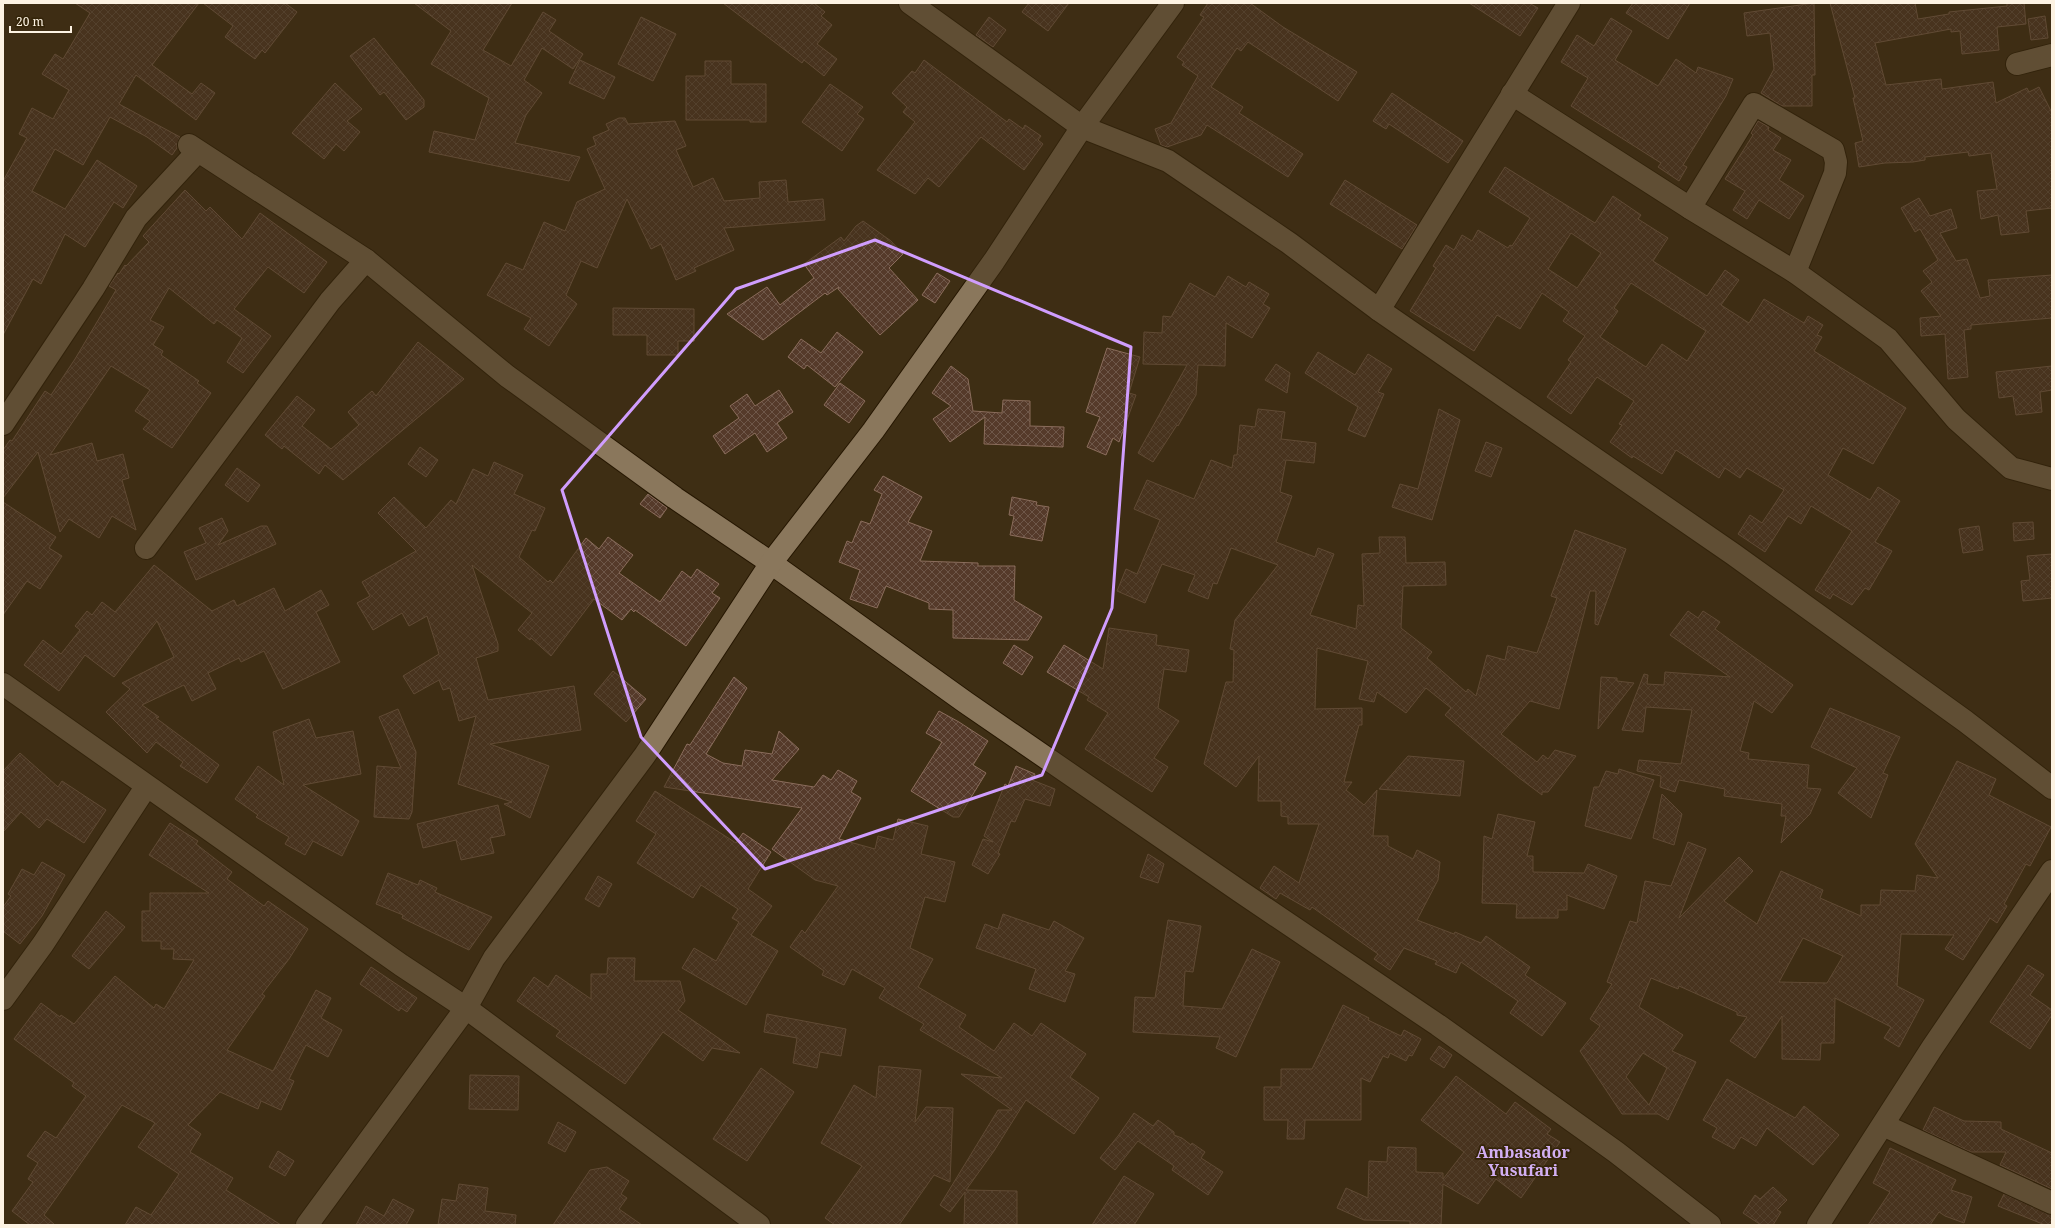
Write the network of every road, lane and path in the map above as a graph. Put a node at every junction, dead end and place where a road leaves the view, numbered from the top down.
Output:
1 (910, 3) edge
2 (1173, 3) edge
3 (1569, 3) edge
4 (2052, 55) edge
5 (2017, 64) dead end
6 (1512, 94) junction
7 (1082, 127) junction
8 (1690, 208) junction
9 (366, 260) junction
10 (1795, 272) junction
11 (1379, 310) junction
12 (3, 424) edge
13 (2052, 479) edge
14 (146, 548) dead end
15 (771, 563) junction
16 (3, 684) edge
17 (146, 787) junction
18 (2052, 788) edge
19 (2052, 871) edge
20 (3, 999) edge
21 (466, 1008) junction
22 (1882, 1125) junction
23 (2052, 1203) edge
24 (308, 1225) edge
25 (759, 1225) edge
26 (1710, 1225) edge
27 (1818, 1225) edge

1 - 7 street
2 - 7 street
3 - 6 street
4 - 5 street
6 - 8 street
6 - 11 street
7 - 11 street
7 - 15 street
8 - 10 street
8 - 10 street
9 - 12 street
9 - 14 street
9 - 15 street
10 - 13 street
11 - 18 street
15 - 21 street
15 - 26 street
16 - 17 street
17 - 20 street
17 - 21 street
19 - 22 street
21 - 24 street
21 - 25 street
22 - 23 street
22 - 27 street

